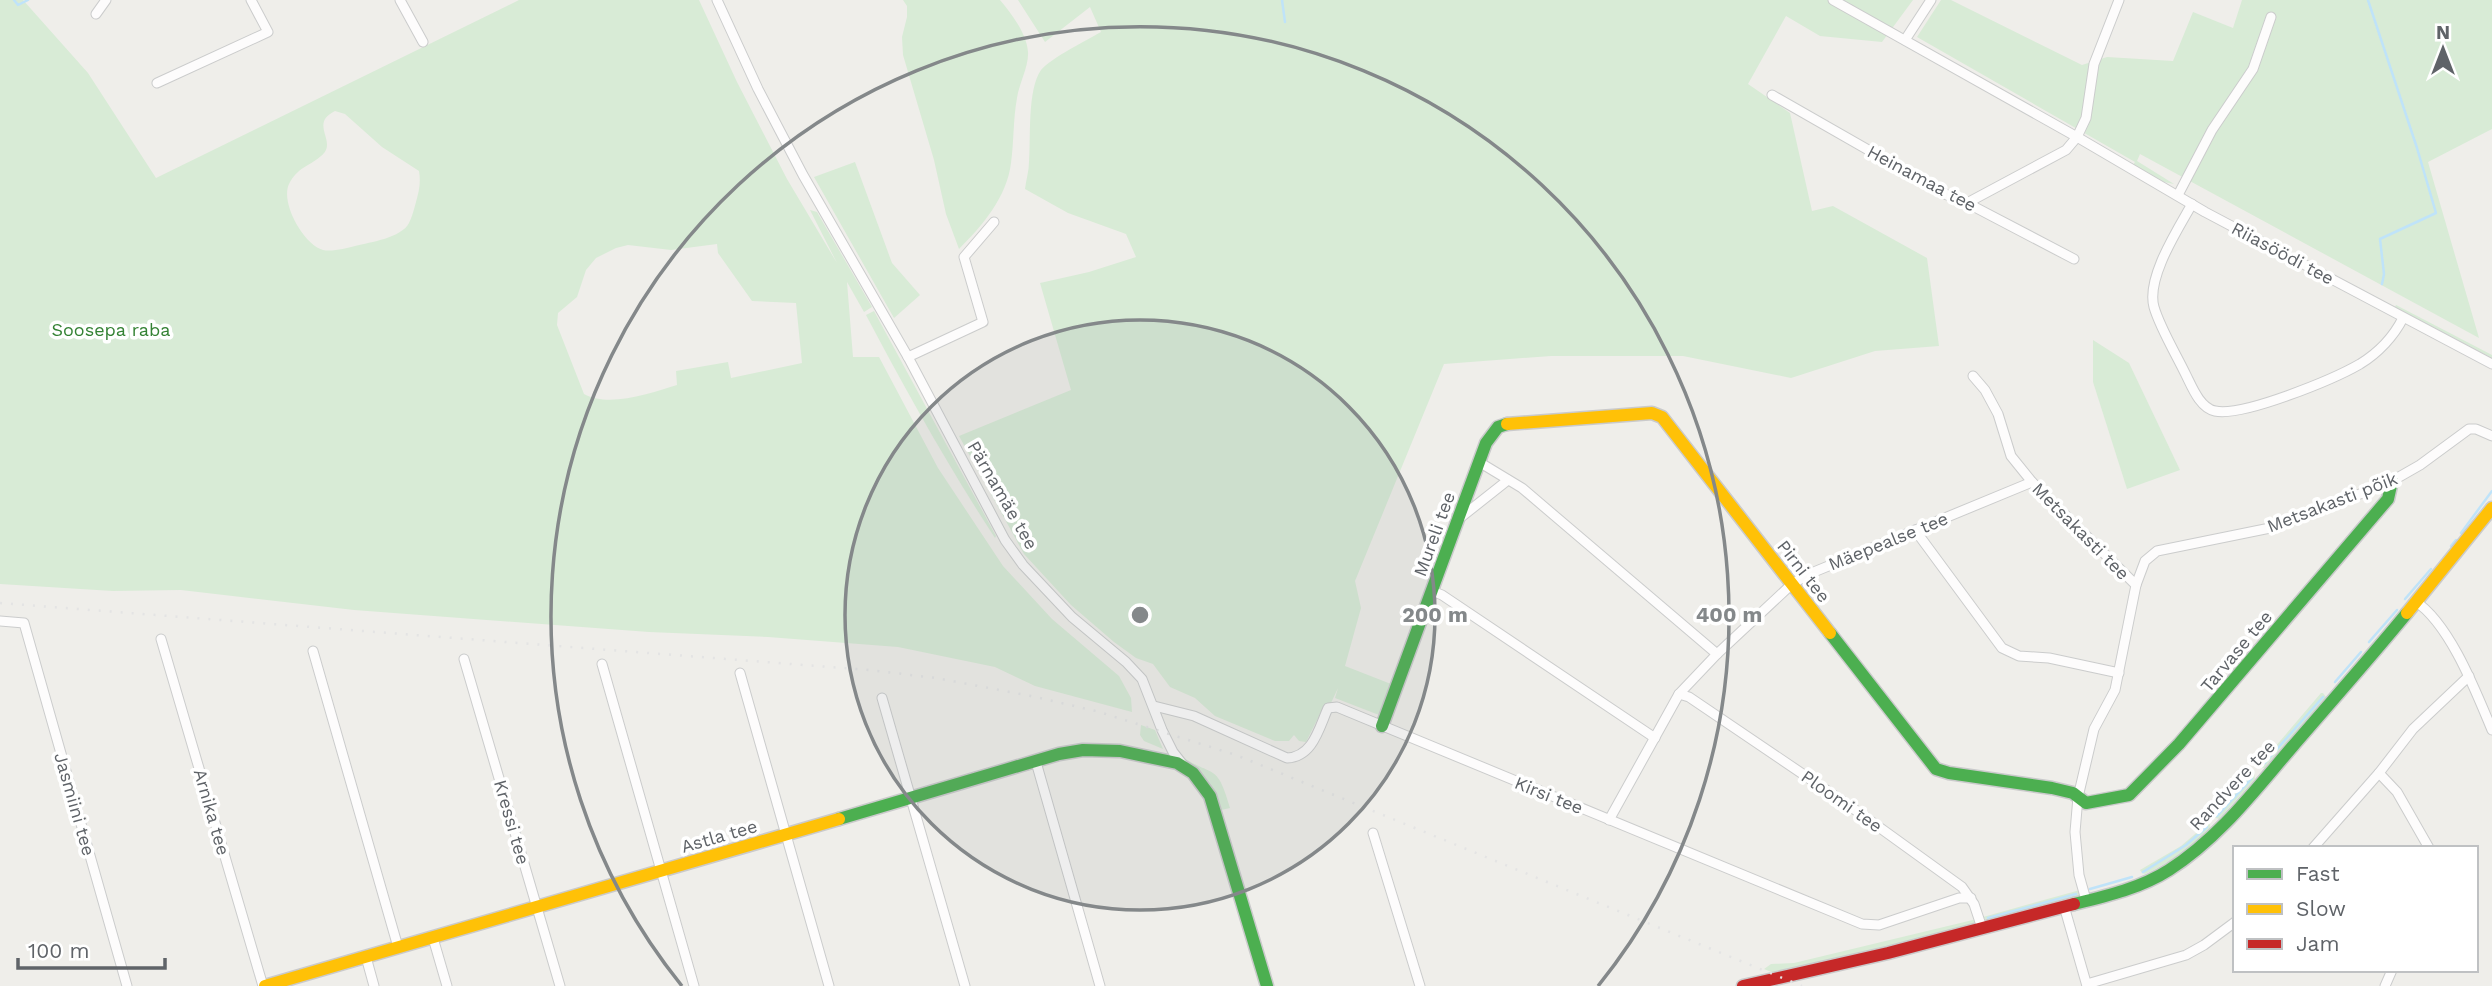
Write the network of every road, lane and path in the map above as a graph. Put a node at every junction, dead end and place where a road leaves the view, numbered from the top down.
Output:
1 (106, 0) edge
2 (251, 0) edge
3 (400, 0) edge
4 (717, 0) edge
5 (1833, 0) edge
6 (1931, 0) edge
7 (2119, 0) edge
8 (96, 15) dead end
9 (2271, 17) dead end
10 (1905, 40) junction
11 (423, 42) dead end
12 (157, 83) dead end
13 (1772, 95) dead end
14 (2077, 137) junction
15 (2178, 195) junction
16 (1967, 203) junction
17 (2192, 204) junction
18 (994, 222) dead end
19 (2074, 259) dead end
20 (2403, 318) junction
21 (908, 357) junction
22 (2492, 364) edge
23 (1973, 376) dead end
24 (1492, 433) joint
25 (2492, 436) edge
26 (1479, 462) junction
27 (1508, 480) junction
28 (2392, 481) junction
29 (2032, 482) junction
30 (2492, 509) edge
31 (1458, 519) junction
32 (1915, 530) junction
33 (1792, 584) junction
34 (2136, 585) junction
35 (1432, 592) junction
36 (2415, 601) junction
37 (0, 621) edge
38 (161, 639) dead end
39 (313, 651) dead end
40 (1717, 654) junction
41 (464, 659) dead end
42 (602, 664) dead end
43 (740, 673) dead end
44 (2119, 673) junction
45 (2469, 676) junction
46 (1679, 694) junction
47 (882, 698) dead end
48 (1154, 706) junction
49 (1382, 726) junction
50 (2492, 730) edge
51 (1655, 738) junction
52 (1036, 762) junction
53 (1185, 767) junction
54 (2379, 773) junction
55 (2078, 797) junction
56 (911, 799) junction
57 (1609, 820) junction
58 (1373, 833) dead end
59 (785, 835) junction
60 (2315, 846) edge
61 (2429, 846) edge
62 (661, 872) junction
63 (1971, 898) junction
64 (2086, 901) junction
65 (2064, 906) junction
66 (538, 908) junction
67 (2233, 923) edge
68 (1983, 928) junction
69 (433, 938) junction
70 (398, 947) junction
71 (366, 957) junction
72 (2087, 985) edge
73 (127, 986) edge
74 (264, 986) edge
75 (374, 986) edge
76 (447, 986) edge
77 (560, 986) edge
78 (694, 986) edge
79 (829, 986) edge
80 (965, 986) edge
81 (1100, 986) edge
82 (1267, 986) edge
83 (1420, 986) edge
84 (1744, 986) edge

1 - 8 street
2 - 12 street
3 - 11 street
4 - 21 street, Pärnamäe tee
5 - 10 street, Riiasöödi tee
6 - 10 street
7 - 14 street
9 - 15 street
10 - 14 street, Riiasöödi tee
13 - 16 street, Heinamaa tee
14 - 15 street, Riiasöödi tee
14 - 16 street
15 - 17 street, Riiasöödi tee
16 - 19 street, Heinamaa tee
17 - 20 street, Riiasöödi tee
17 - 20 street
18 - 21 street
20 - 22 street, Riiasöödi tee
21 - 48 street, Pärnamäe tee
23 - 29 street, Metsakasti tee
24 - 26 street, Mureli tee
24 - 33 street, Pirni tee
25 - 28 street, Metsakasti põik
26 - 27 street
26 - 31 street, Mureli tee
27 - 31 street
27 - 40 street
28 - 34 street, Metsakasti põik
28 - 55 street, Tarvase tee
29 - 32 street, Mäepealse tee
29 - 34 street, Metsakasti tee
30 - 36 street, Randvere tee
31 - 35 street, Mureli tee
32 - 33 street, Mäepealse tee
32 - 44 street
33 - 40 street, Mäepealse tee
33 - 55 street, Pirni tee
34 - 44 street, Metsakasti tee
35 - 49 street, Mureli tee
35 - 51 street
36 - 45 street
36 - 64 street, Randvere tee
37 - 73 street, Jasmiini tee
38 - 74 street, Arnika tee
39 - 70 street
40 - 46 street, Mäepealse tee
41 - 66 street, Kressi tee
42 - 62 street
43 - 59 street
44 - 55 street, Metsakasti tee
45 - 50 street
45 - 54 street
46 - 51 street, Mäepealse tee
46 - 63 street, Ploomi tee
47 - 56 street
48 - 49 street, Kirsi tee
48 - 53 street, Pärnamäe tee
49 - 57 street, Kirsi tee
51 - 57 street, Mäepealse tee
52 - 53 street, Astla tee
52 - 56 street, Astla tee
52 - 81 street
53 - 82 street, Pärnamäe tee
54 - 60 street
54 - 61 street
55 - 64 street, Metsakasti tee
56 - 59 street, Astla tee
56 - 80 street
57 - 63 street, Kirsi tee
58 - 83 street
59 - 62 street, Astla tee
59 - 79 street
62 - 66 street, Astla tee
62 - 78 street
63 - 68 street, Ploomi tee
64 - 65 street, Randvere tee
65 - 68 street, Randvere tee
65 - 72 street
66 - 69 street, Astla tee
66 - 77 street, Kressi tee
67 - 72 street
68 - 84 street, Randvere tee
69 - 70 street, Astla tee
69 - 76 street
70 - 71 street, Astla tee
71 - 74 street, Astla tee
71 - 75 street

